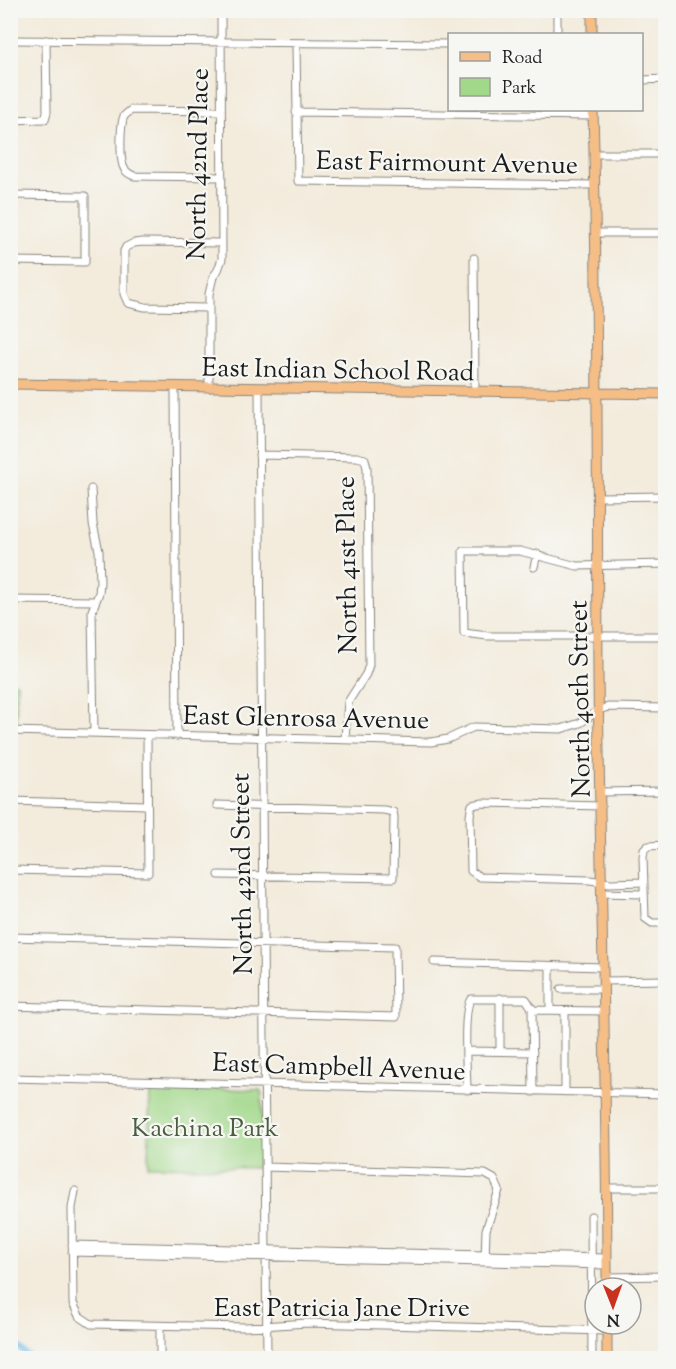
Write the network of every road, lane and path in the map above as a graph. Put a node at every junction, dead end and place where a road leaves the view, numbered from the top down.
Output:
1 (221, 10) edge
2 (592, 10) edge
3 (557, 17) dead end
4 (557, 33) edge
5 (592, 33) edge
6 (10, 40) edge
7 (46, 40) junction
8 (220, 42) junction
9 (296, 43) junction
10 (448, 44) edge
11 (666, 79) edge
12 (643, 80) edge
13 (221, 111) junction
14 (296, 112) junction
15 (593, 113) edge
16 (10, 120) edge
17 (594, 154) junction
18 (666, 154) edge
19 (222, 177) junction
20 (595, 186) junction
21 (10, 195) edge
22 (596, 233) junction
23 (666, 233) edge
24 (222, 243) junction
25 (474, 258) dead end
26 (10, 261) edge
27 (209, 308) junction
28 (10, 384) edge
29 (175, 387) junction
30 (209, 388) junction
31 (259, 389) junction
32 (474, 392) junction
33 (598, 394) junction
34 (666, 394) edge
35 (259, 456) junction
36 (92, 489) dead end
37 (666, 496) edge
38 (598, 497) junction
39 (537, 554) junction
40 (666, 564) edge
41 (599, 565) junction
42 (534, 567) dead end
43 (10, 600) edge
44 (96, 602) junction
45 (666, 636) edge
46 (598, 637) junction
47 (666, 708) edge
48 (599, 711) junction
49 (10, 731) edge
50 (93, 733) junction
51 (147, 735) junction
52 (177, 736) junction
53 (261, 737) junction
54 (345, 738) junction
55 (666, 791) edge
56 (601, 792) junction
57 (10, 801) edge
58 (147, 805) junction
59 (217, 805) dead end
60 (601, 806) junction
61 (261, 807) junction
62 (666, 845) edge
63 (10, 870) edge
64 (219, 875) dead end
65 (262, 876) junction
66 (601, 881) junction
67 (643, 882) junction
68 (619, 883) junction
69 (601, 893) junction
70 (619, 893) junction
71 (643, 894) junction
72 (666, 923) edge
73 (10, 937) edge
74 (263, 944) junction
75 (434, 963) dead end
76 (550, 967) junction
77 (603, 967) junction
78 (666, 980) edge
79 (604, 985) junction
80 (561, 989) dead end
81 (500, 998) junction
82 (10, 1006) edge
83 (532, 1010) junction
84 (550, 1010) junction
85 (565, 1011) junction
86 (604, 1011) junction
87 (264, 1012) junction
88 (467, 1051) junction
89 (500, 1051) junction
90 (533, 1052) junction
91 (10, 1078) edge
92 (266, 1085) junction
93 (467, 1090) junction
94 (533, 1092) junction
95 (565, 1092) junction
96 (605, 1094) junction
97 (666, 1094) edge
98 (266, 1167) junction
99 (606, 1188) junction
100 (666, 1188) edge
101 (75, 1191) dead end
102 (591, 1216) dead end
103 (72, 1248) junction
104 (267, 1253) junction
105 (485, 1259) junction
106 (592, 1262) junction
107 (607, 1262) junction
108 (592, 1276) edge
109 (607, 1276) edge
110 (643, 1276) edge
111 (666, 1276) edge
112 (267, 1325) junction
113 (160, 1326) junction
114 (583, 1331) edge
115 (592, 1336) edge
116 (607, 1336) edge
117 (160, 1359) edge
118 (267, 1359) edge
119 (592, 1359) edge
120 (607, 1359) edge

1 - 8 street, North 42nd Place
2 - 5 main road
3 - 4 street
6 - 7 street
7 - 8 street
7 - 16 street
8 - 9 street
8 - 13 street, North 42nd Place
9 - 10 street
9 - 14 street
11 - 12 street
13 - 19 street, North 42nd Place
13 - 19 street
14 - 15 street
14 - 20 street, East Fairmount Avenue
15 - 17 main road, North 40th Street
17 - 18 street, East Fairmount Avenue
17 - 20 main road, North 40th Street
19 - 24 street, North 42nd Place
20 - 22 main road, North 40th Street
21 - 26 street
22 - 23 street
22 - 33 main road, North 40th Street
24 - 27 street, North 42nd Place
24 - 27 street
25 - 32 street
27 - 30 street, North 42nd Place
28 - 29 main road, East Indian School Road
29 - 30 main road, East Indian School Road
29 - 52 street
30 - 31 main road, East Indian School Road
31 - 32 main road, East Indian School Road
31 - 35 street, North 42nd Street
32 - 33 main road, East Indian School Road
33 - 34 main road, East Indian School Road
33 - 38 main road, North 40th Street
35 - 53 street, North 42nd Street
35 - 54 street, North 41st Place
36 - 44 street
37 - 38 street
38 - 41 main road, North 40th Street
39 - 41 street
39 - 42 street
39 - 46 street
40 - 41 street
41 - 46 main road, North 40th Street
43 - 44 street
44 - 50 street
45 - 46 street
46 - 48 main road, North 40th Street
47 - 48 street, East Glenrosa Avenue
48 - 54 street, East Glenrosa Avenue
48 - 56 main road, North 40th Street
49 - 50 street, East Glenrosa Avenue
50 - 51 street, East Glenrosa Avenue
51 - 52 street, East Glenrosa Avenue
51 - 58 street
52 - 53 street, East Glenrosa Avenue
53 - 54 street, East Glenrosa Avenue
53 - 61 street, North 42nd Street
55 - 56 street
56 - 60 main road, North 40th Street
57 - 58 street
58 - 63 street
59 - 61 street
60 - 66 main road, North 40th Street
60 - 66 street
61 - 65 street, North 42nd Street
61 - 65 street
62 - 67 street
64 - 65 street
65 - 74 street, North 42nd Street
66 - 68 street
66 - 69 main road, North 40th Street
67 - 68 street
67 - 71 street
68 - 70 street
69 - 70 street
69 - 77 main road, North 40th Street
70 - 71 street
71 - 72 street
73 - 74 street
74 - 87 street, North 42nd Street
74 - 87 street
75 - 76 street
76 - 77 street
76 - 84 street
77 - 79 main road, North 40th Street
78 - 79 street
79 - 80 street
79 - 86 main road, North 40th Street
81 - 83 street
81 - 88 street
81 - 89 street
82 - 87 street
83 - 84 street
83 - 90 street
84 - 85 street
85 - 86 street
85 - 95 street
86 - 96 main road, North 40th Street
87 - 92 street, North 42nd Street
88 - 89 street
88 - 93 street
89 - 90 street
90 - 94 street
91 - 92 street, East Campbell Avenue
92 - 93 street, East Campbell Avenue
92 - 98 street, North 42nd Street
93 - 94 street, East Campbell Avenue
94 - 95 street, East Campbell Avenue
95 - 96 street, East Campbell Avenue
96 - 97 street, East Campbell Avenue
96 - 99 main road, North 40th Street
98 - 104 street, North 42nd Street
98 - 105 street
99 - 100 street
99 - 107 main road, North 40th Street
101 - 103 street
102 - 106 street
103 - 104 street
103 - 113 street, East Patricia Jane Drive
104 - 105 street
104 - 112 street, North 42nd Street
105 - 106 street
106 - 107 street
106 - 108 street
107 - 109 main road, North 40th Street
110 - 111 street
112 - 113 street, East Patricia Jane Drive
112 - 114 street, East Patricia Jane Drive
112 - 118 street, North 42nd Street
113 - 117 street
115 - 119 street
116 - 120 main road

